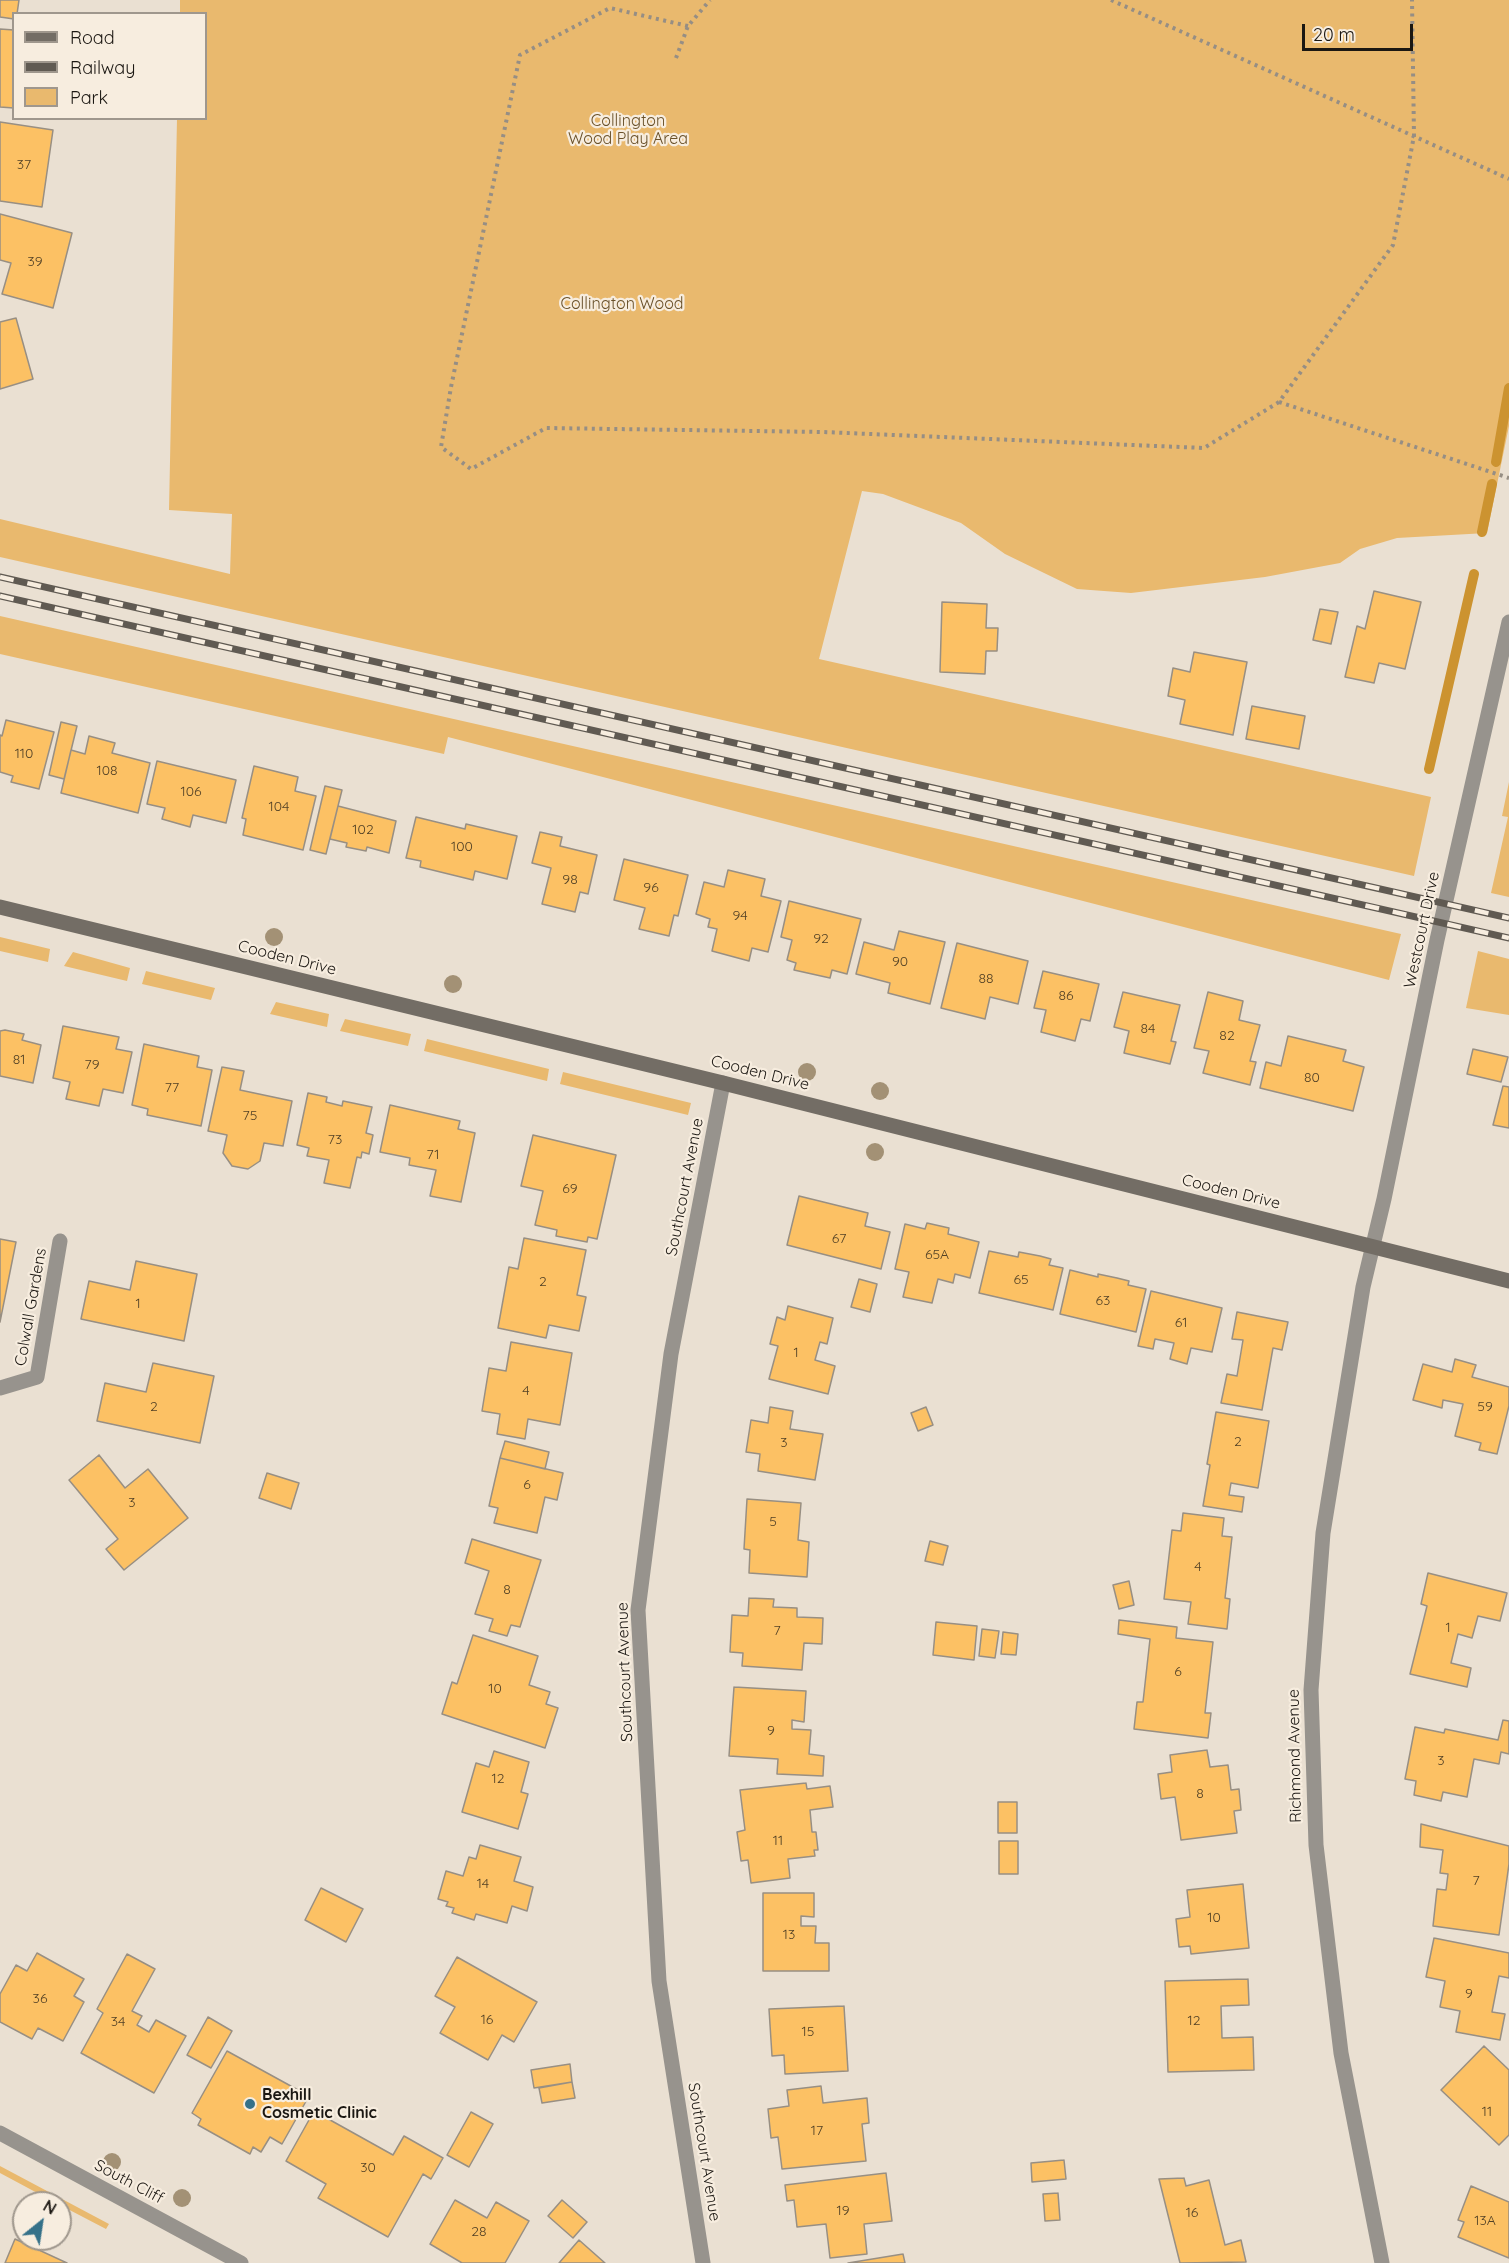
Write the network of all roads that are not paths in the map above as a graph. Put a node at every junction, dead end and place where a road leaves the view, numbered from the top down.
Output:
1 (1509, 622) edge
2 (0, 907) edge
3 (723, 1083) junction
4 (60, 1241) dead end
5 (1372, 1247) junction
6 (1509, 1281) edge
7 (0, 1388) edge
8 (0, 2133) edge
9 (241, 2263) edge
10 (703, 2263) edge
11 (1382, 2263) edge

1 - 5 street, Westcourt Drive
2 - 3 main road, Cooden Drive
3 - 5 main road, Cooden Drive
3 - 10 street, Southcourt Avenue
4 - 7 street, Colwall Gardens
5 - 6 main road, Cooden Drive
5 - 11 street, Richmond Avenue
8 - 9 street, South Cliff

